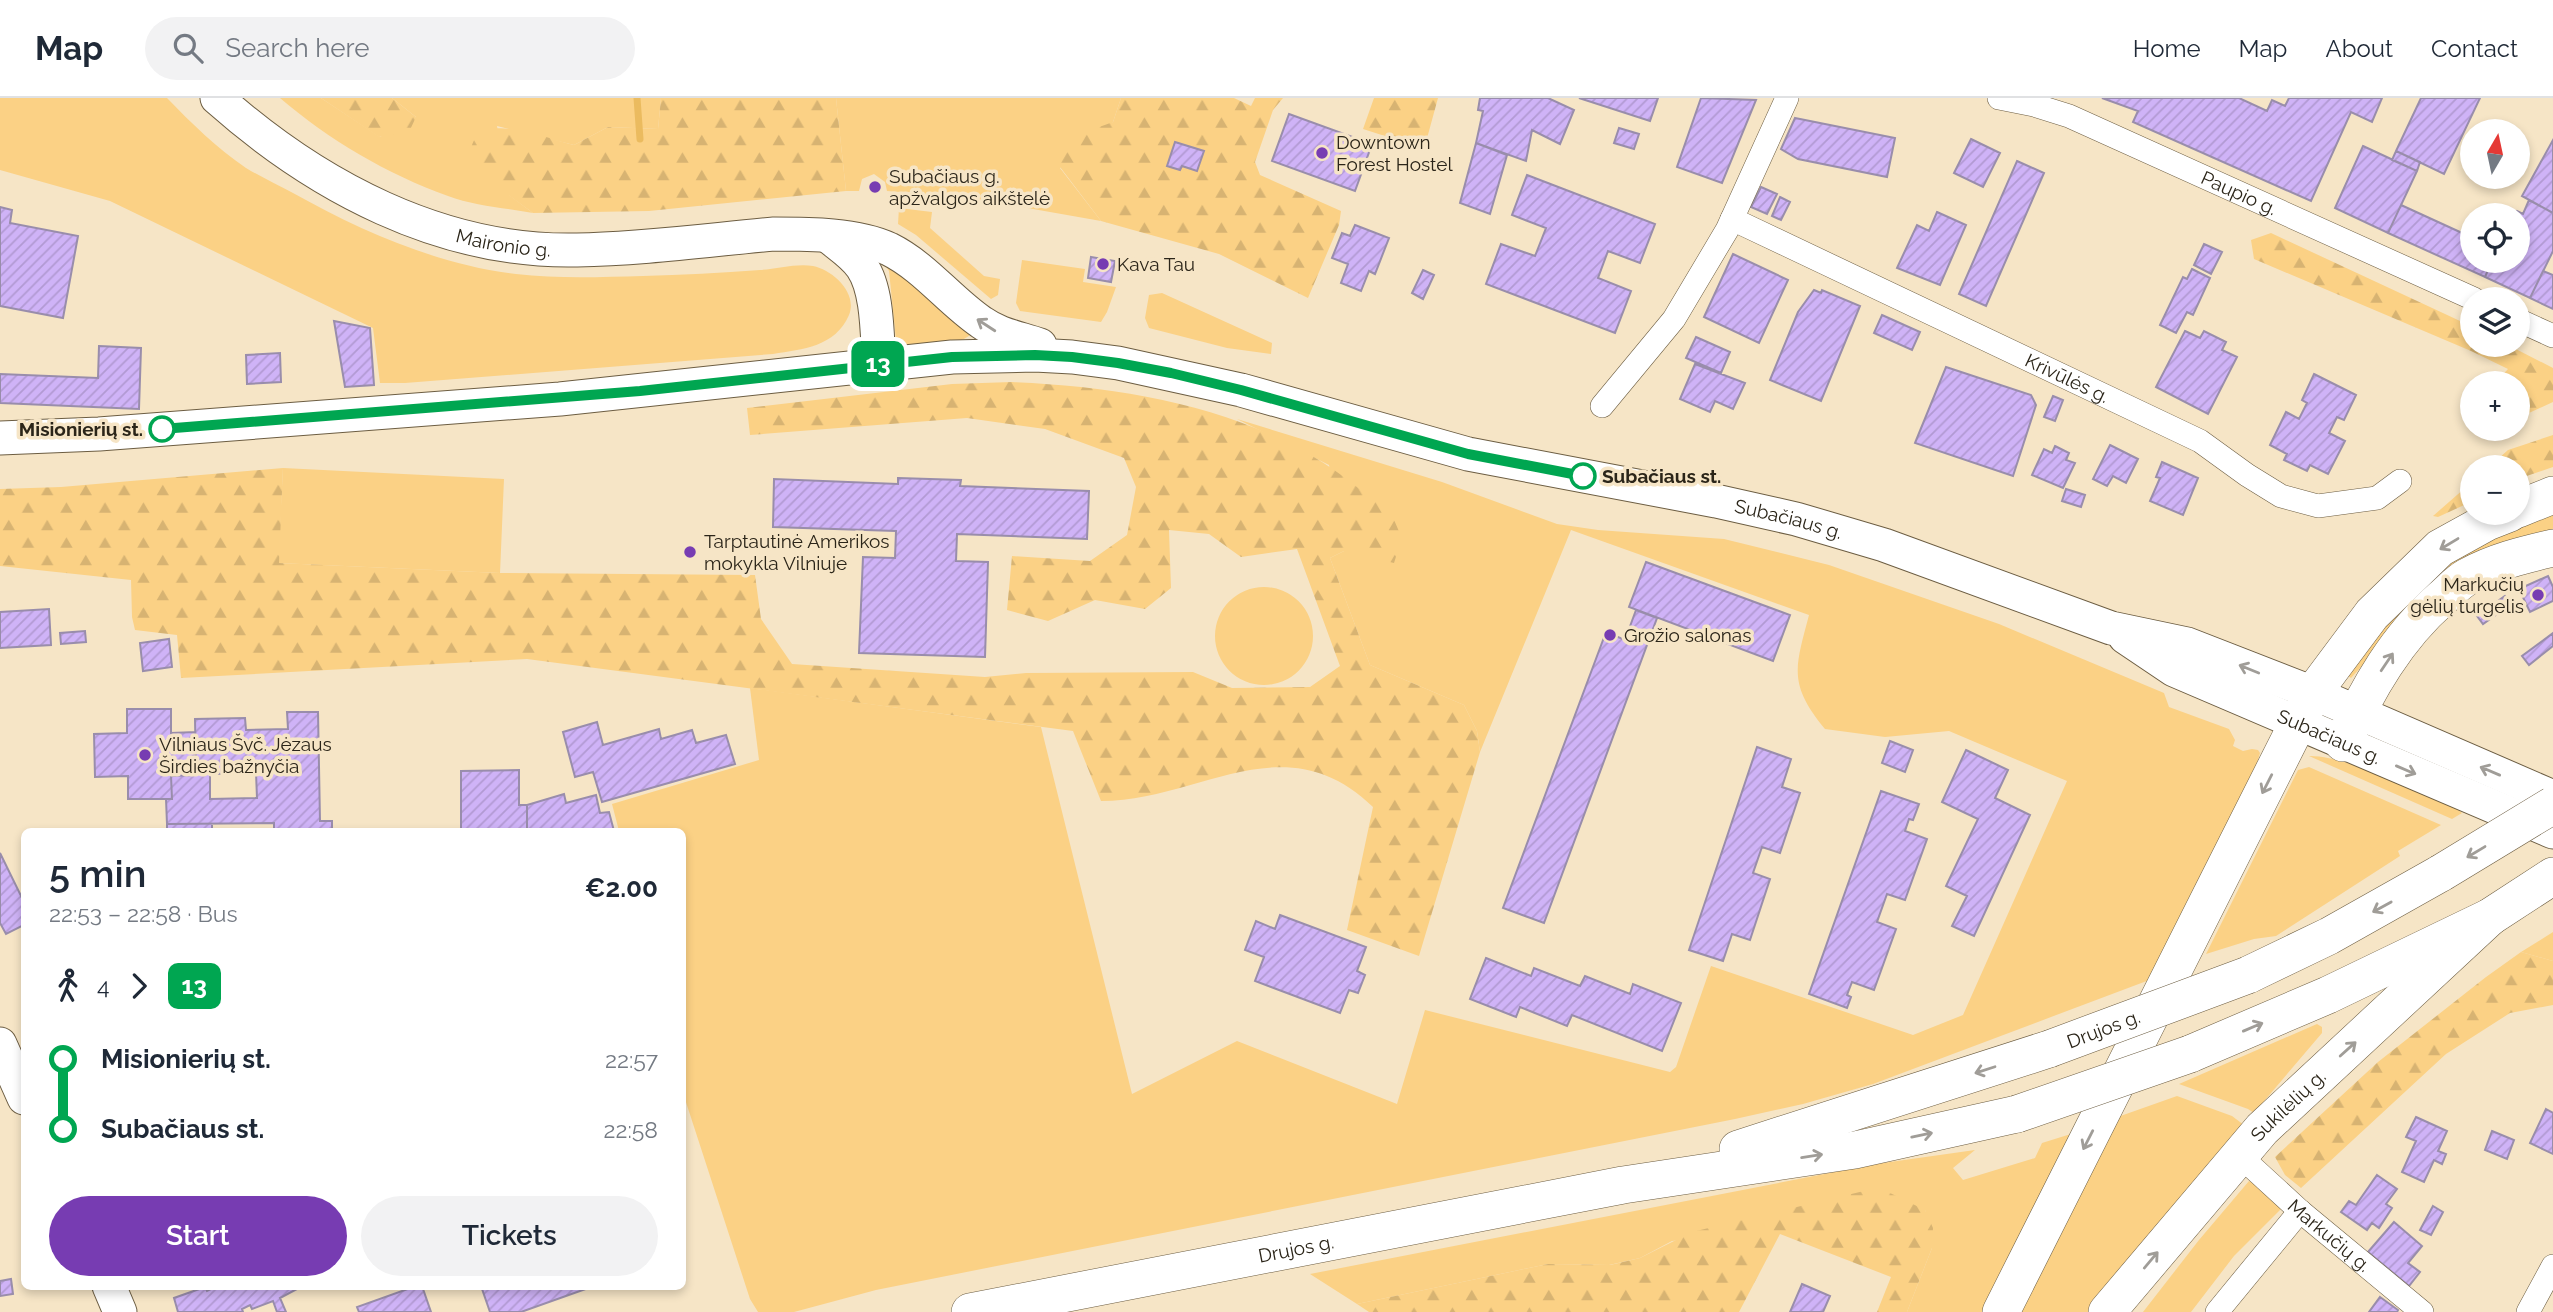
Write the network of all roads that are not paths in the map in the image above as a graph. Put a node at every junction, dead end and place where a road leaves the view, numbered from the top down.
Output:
1 (217, 98) edge
2 (1787, 98) edge
3 (1999, 98) edge
4 (1732, 219) junction
5 (829, 237) junction
6 (2460, 293) edge
7 (2530, 325) edge
8 (2553, 336) edge
9 (1072, 357) junction
10 (879, 364) junction
11 (1602, 406) dead end
12 (0, 438) edge
13 (2400, 481) dead end
14 (2553, 495) edge
15 (2530, 504) edge
16 (2482, 525) edge
17 (2553, 548) edge
18 (2305, 708) junction
19 (2349, 728) junction
20 (2553, 797) edge
21 (2553, 805) edge
22 (2553, 832) edge
23 (2553, 876) edge
24 (2501, 910) junction
25 (0, 1044) edge
26 (21, 1091) edge
27 (2239, 1155) junction
28 (1623, 1185) junction
29 (2300, 1211) junction
30 (2553, 1266) edge
31 (111, 1290) edge
32 (120, 1312) edge
33 (970, 1312) edge
34 (2001, 1312) edge
35 (2108, 1312) edge
36 (2217, 1312) edge
37 (2422, 1312) edge
38 (2528, 1312) edge

1 - 5 main road, Maironio g.
2 - 4 street
3 - 6 street, Paupio g.
4 - 11 street
4 - 13 street, Krivūlės g.
9 -> 5 main road, Maironio g.
5 - 10 main road
7 - 8 street
9 - 10 main road, Subačiaus g.
9 - 18 main road, Subačiaus g.
10 - 12 main road, Subačiaus g.
14 - 15 main road
16 -> 18 main road
19 -> 17 main road
18 - 19 main road, Subačiaus g.
18 -> 34 main road
20 -> 19 main road, Subačiaus g.
19 -> 22 main road, Subačiaus g.
21 -> 28 main road, Drujos g., bridge
23 - 24 main road, Drujos g.
27 -> 24 main road, Sukilėlių g.
28 -> 24 main road, Drujos g., bridge
25 - 26 main road
27 - 29 street, Markučių g.
35 -> 27 main road, Sukilėlių g.
28 - 33 main road, Drujos g.
29 - 36 street
29 - 37 street, Markučių g.
30 - 38 street
31 - 32 main road

